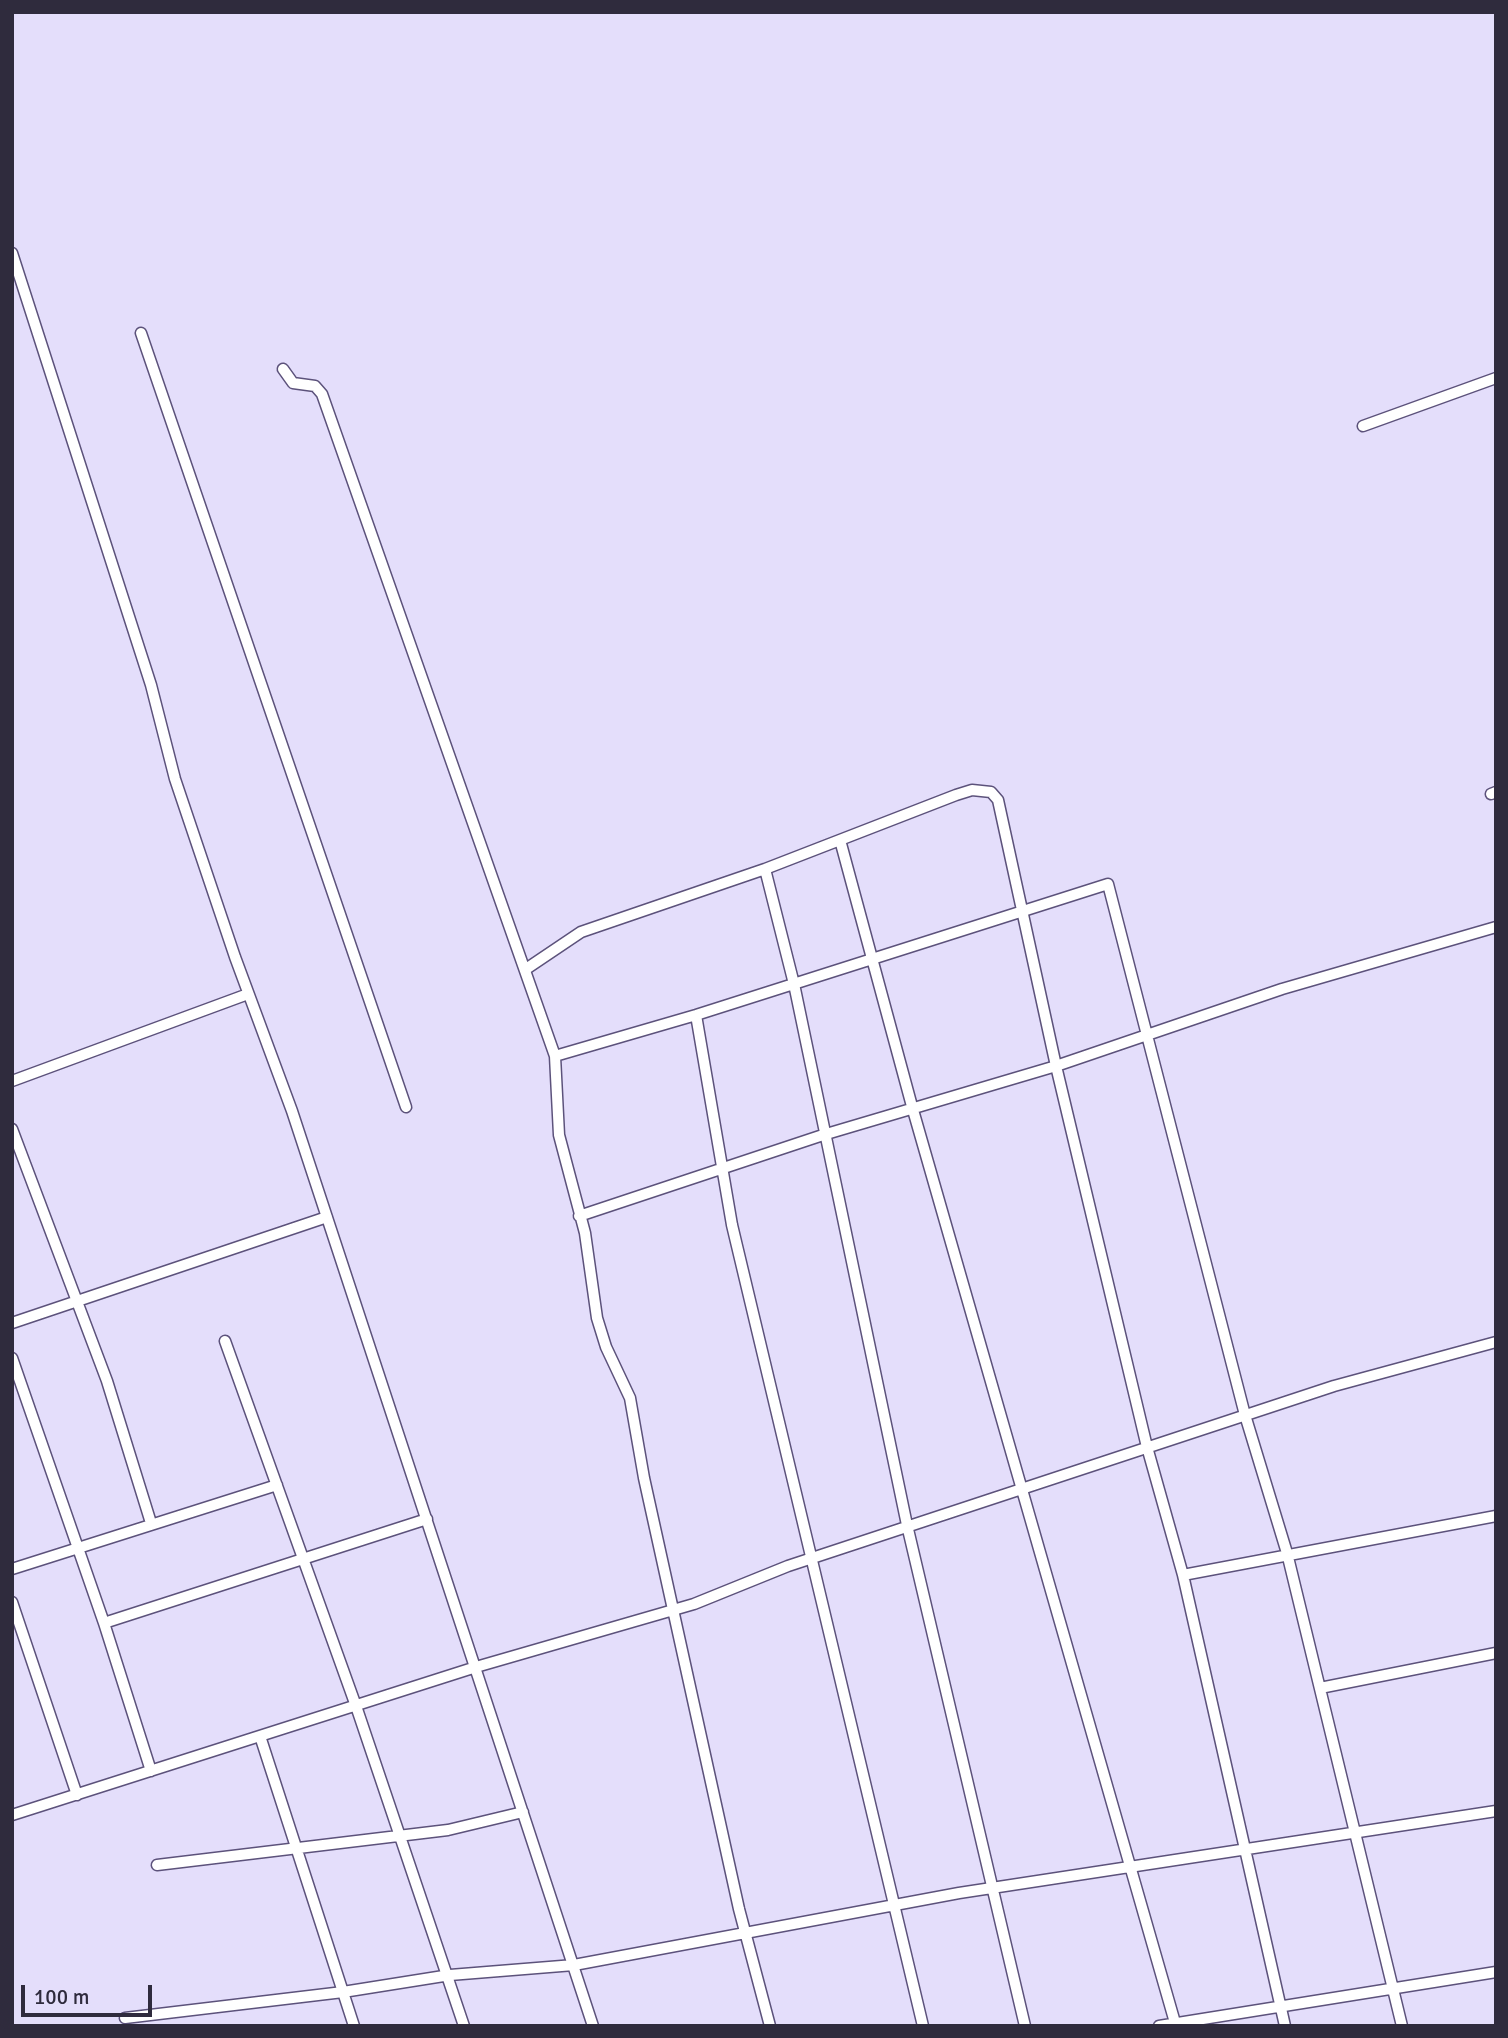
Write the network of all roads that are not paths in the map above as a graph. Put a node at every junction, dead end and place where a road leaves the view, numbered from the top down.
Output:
1 (12, 253) edge
2 (141, 333) dead end
3 (283, 369) dead end
4 (1496, 378) edge
5 (1363, 426) dead end
6 (840, 840) junction
7 (765, 869) junction
8 (1022, 912) junction
9 (1496, 927) edge
10 (872, 960) junction
11 (526, 969) junction
12 (794, 984) junction
13 (248, 994) junction
14 (696, 1014) junction
15 (1147, 1033) junction
16 (555, 1056) junction
17 (1056, 1066) junction
18 (12, 1081) edge
19 (406, 1107) dead end
20 (913, 1110) junction
21 (12, 1129) edge
22 (823, 1135) junction
23 (723, 1171) junction
24 (579, 1216) junction
25 (327, 1217) junction
26 (77, 1301) junction
27 (12, 1323) edge
28 (225, 1341) dead end
29 (1496, 1342) edge
30 (12, 1358) edge
31 (1245, 1415) junction
32 (1147, 1447) junction
33 (276, 1485) junction
34 (1022, 1487) junction
35 (1496, 1516) edge
36 (427, 1519) junction
37 (151, 1523) junction
38 (908, 1525) junction
39 (78, 1547) junction
40 (1287, 1553) junction
41 (812, 1557) junction
42 (303, 1559) junction
43 (12, 1569) edge
44 (1184, 1575) junction
45 (12, 1602) edge
46 (673, 1610) junction
47 (104, 1623) junction
48 (1496, 1653) edge
49 (476, 1667) junction
50 (1320, 1688) junction
51 (356, 1706) junction
52 (260, 1736) junction
53 (151, 1771) junction
54 (77, 1795) junction
55 (1496, 1811) edge
56 (523, 1812) junction
57 (12, 1815) edge
58 (1352, 1833) junction
59 (401, 1837) junction
60 (297, 1850) junction
61 (1243, 1850) junction
62 (157, 1865) dead end
63 (1132, 1867) junction
64 (993, 1888) junction
65 (895, 1905) junction
66 (745, 1933) junction
67 (573, 1965) junction
68 (1496, 1972) edge
69 (448, 1975) junction
70 (1392, 1988) junction
71 (343, 1992) junction
72 (1280, 2006) junction
73 (125, 2018) dead end
74 (1176, 2024) edge
75 (354, 2026) edge
76 (464, 2026) edge
77 (593, 2026) edge
78 (770, 2026) edge
79 (923, 2026) edge
80 (1025, 2026) edge
81 (1159, 2026) edge
82 (1285, 2026) edge
83 (1402, 2026) edge

1 - 13 street
2 - 19 street
3 - 11 street
4 - 5 street
6 - 7 street
6 - 8 street
6 - 10 street
7 - 11 street
7 - 12 street
8 - 10 street
8 - 15 street
8 - 17 street
9 - 15 street
10 - 12 street
10 - 20 street
11 - 16 street
12 - 14 street
12 - 22 street
13 - 18 street
13 - 25 street
14 - 16 street
14 - 23 street
15 - 17 street
15 - 31 street
16 - 24 street
17 - 20 street
17 - 32 street
20 - 22 street
20 - 34 street
21 - 26 street
22 - 23 street
22 - 38 street
23 - 24 street
23 - 41 street
24 - 46 street
25 - 26 street
25 - 36 street
26 - 27 street
26 - 37 street
28 - 33 street
29 - 31 street
30 - 39 street
31 - 32 street
31 - 40 street
32 - 34 street
32 - 44 street
33 - 37 street
33 - 42 street
34 - 38 street
34 - 63 street
35 - 40 street
36 - 42 street
36 - 49 street
37 - 39 street
38 - 41 street
38 - 64 street
39 - 43 street
39 - 47 street
40 - 44 street
40 - 50 street
41 - 46 street
41 - 65 street
42 - 47 street
42 - 51 street
44 - 61 street
45 - 54 street
46 - 49 street
46 - 66 street
47 - 53 street
48 - 50 street
49 - 51 street
49 - 56 street
50 - 58 street
51 - 52 street
51 - 59 street
52 - 53 street
52 - 60 street
53 - 54 street
54 - 57 street
55 - 58 street
56 - 59 street
56 - 67 street
58 - 61 street
58 - 70 street
59 - 60 street
59 - 69 street
60 - 62 street
60 - 71 street
61 - 63 street
61 - 72 street
63 - 64 street
63 - 74 street
64 - 65 street
64 - 80 street
65 - 66 street
65 - 79 street
66 - 67 street
66 - 78 street
67 - 69 street
67 - 77 street
68 - 70 street
69 - 71 street
69 - 76 street
70 - 72 street
70 - 83 street
71 - 73 street
71 - 75 street
72 - 74 street
72 - 82 street
74 - 81 street

